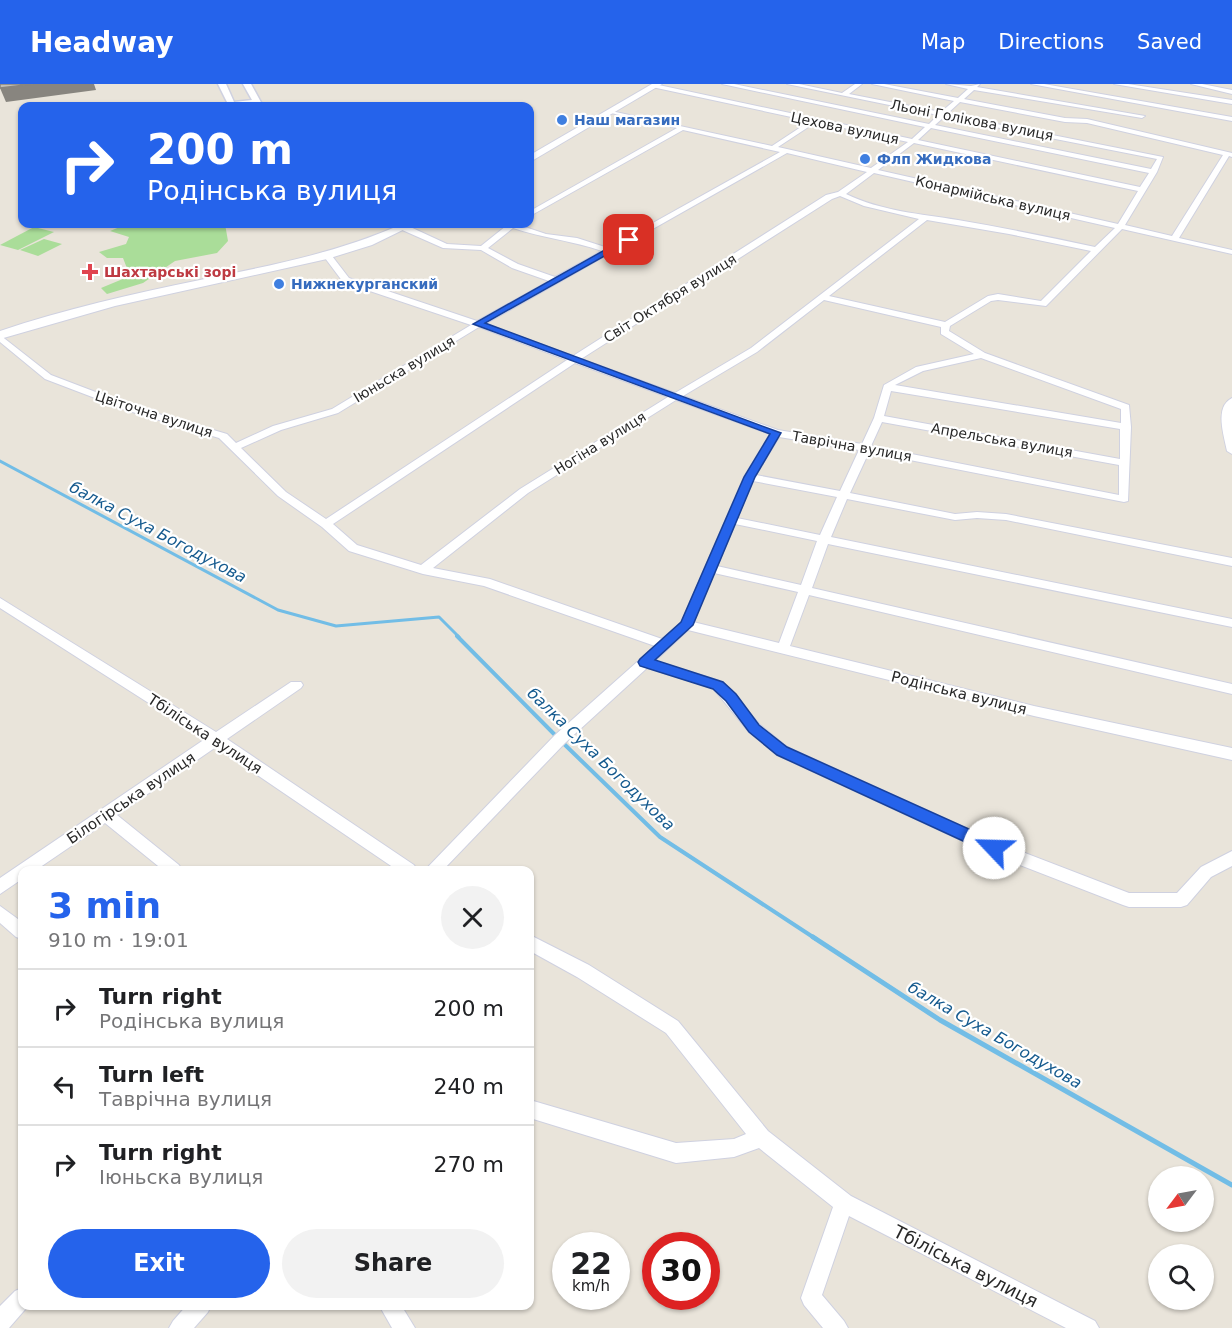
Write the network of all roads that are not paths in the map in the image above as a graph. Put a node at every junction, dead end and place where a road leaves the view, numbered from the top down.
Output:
1 (222, 84) edge
2 (247, 84) edge
3 (725, 84) edge
4 (790, 84) edge
5 (859, 84) edge
6 (875, 84) edge
7 (949, 84) edge
8 (1036, 84) edge
9 (1117, 84) edge
10 (1159, 84) edge
11 (1194, 84) edge
12 (656, 85) edge
13 (974, 86) edge
14 (1153, 90) junction
15 (1232, 92) edge
16 (843, 94) junction
17 (1023, 97) junction
18 (959, 100) junction
19 (231, 102) edge
20 (257, 102) edge
21 (1232, 102) edge
22 (827, 105) junction
23 (1145, 105) junction
24 (1012, 110) junction
25 (613, 112) junction
26 (943, 114) junction
27 (1142, 116) junction
28 (1232, 119) edge
29 (810, 121) junction
30 (1003, 125) junction
31 (930, 126) junction
32 (682, 128) junction
33 (1132, 130) junction
34 (913, 141) junction
35 (773, 147) junction
36 (786, 151) junction
37 (1229, 155) edge
38 (534, 157) edge
39 (875, 171) junction
40 (1154, 172) junction
41 (1143, 190) junction
42 (841, 194) junction
43 (534, 212) edge
44 (926, 218) junction
45 (1120, 226) junction
46 (399, 228) edge
47 (413, 228) edge
48 (507, 228) edge
49 (523, 228) edge
50 (1174, 239) junction
51 (483, 248) junction
52 (1096, 250) junction
53 (610, 251) junction
54 (1232, 252) edge
55 (326, 254) junction
56 (554, 280) junction
57 (824, 297) junction
58 (478, 324) junction
59 (946, 325) junction
60 (0, 336) edge
61 (982, 355) junction
62 (574, 358) junction
63 (887, 387) junction
64 (674, 397) junction
65 (1232, 401) edge
66 (879, 418) junction
67 (1126, 427) junction
68 (776, 433) junction
69 (235, 447) junction
70 (866, 448) junction
71 (1232, 451) edge
72 (1124, 463) junction
73 (749, 477) junction
74 (844, 496) junction
75 (731, 520) junction
76 (326, 524) junction
77 (824, 539) junction
78 (1232, 562) edge
79 (710, 568) junction
80 (423, 570) junction
81 (806, 591) junction
82 (0, 602) edge
83 (1232, 623) edge
84 (686, 625) junction
85 (663, 644) junction
86 (783, 649) junction
87 (644, 662) junction
88 (296, 685) dead end
89 (1232, 689) edge
90 (217, 740) junction
91 (1232, 754) edge
92 (105, 814) junction
93 (1232, 858) edge
94 (30, 866) edge
95 (169, 866) edge
96 (403, 866) edge
97 (437, 866) edge
98 (18, 874) edge
99 (0, 887) edge
100 (0, 913) edge
101 (18, 929) edge
102 (534, 945) edge
103 (534, 1110) edge
104 (761, 1138) junction
105 (844, 1203) junction
106 (18, 1302) edge
107 (196, 1310) edge
108 (391, 1310) edge
109 (0, 1322) edge
110 (180, 1328) edge
111 (404, 1328) edge
112 (837, 1328) edge
113 (1088, 1328) edge

1 - 19 street
2 - 20 street
3 - 22 street
4 - 16 street, Льоні Голікова вулиця
5 - 16 street
6 - 18 street, Льоні Голікова вулиця
7 - 13 street
8 - 17 street
8 - 23 street
9 - 14 street
10 - 14 street
11 - 15 street
12 - 25 main road
12 - 29 street, Цехова вулиця
13 - 17 street
13 - 18 street, Світ Октября вулиця
14 - 21 street
14 - 23 street
16 - 26 street, Льоні Голікова вулиця
17 - 24 street
17 - 27 street
18 - 24 street, Льоні Голікова вулиця
18 - 26 street, Світ Октября вулиця
22 - 29 street
22 - 31 street
23 - 27 street
23 - 28 street
24 - 30 street
24 - 33 street, Льоні Голікова вулиця
25 - 32 street, Конармійська вулиця
25 - 38 main road
26 - 30 street, Льоні Голікова вулиця
26 - 31 street, Світ Октября вулиця
27 - 33 street
29 - 34 street, Цехова вулиця
29 - 35 street
30 - 40 street, Льоні Голікова вулиця
31 - 34 street, Світ Октября вулиця
31 - 40 street
32 - 35 street, Конармійська вулиця
32 - 43 street
33 - 37 street, Льоні Голікова вулиця
34 - 39 street, Світ Октября вулиця
34 - 41 street, Цехова вулиця
35 - 36 street, Конармійська вулиця
36 - 39 street, Конармійська вулиця
36 - 53 street, Iюньска вулиця
37 - 50 street, Льоні Голікова вулиця
39 - 42 street, Світ Октября вулиця
39 - 45 street, Конармійська вулиця
40 - 41 street
41 - 45 street
42 - 44 street
42 - 62 street, Світ Октября вулиця
44 - 52 street
44 - 57 street, Ногіна вулиця
45 - 50 street, Конармійська вулиця
45 - 52 street
46 - 55 main road
47 - 51 street
48 - 51 street
49 - 53 street
50 - 54 street, Конармійська вулиця
51 - 56 street
52 - 59 street
53 - 56 street, Iюньска вулиця
55 - 58 street, Таврічна вулиця
55 - 60 main road
56 - 58 street, Iюньска вулиця
57 - 59 street
57 - 64 street, Ногіна вулиця
58 - 62 street, Таврічна вулиця
58 - 69 street, Iюньска вулиця
59 - 61 street
60 - 69 street, Цвiточна вулиця
61 - 63 street
61 - 67 street
62 - 64 street, Таврічна вулиця
62 - 76 street, Світ Октября вулиця
63 - 66 street
63 - 67 street
64 - 68 street, Таврічна вулиця
64 - 80 street, Ногіна вулиця
65 - 71 street
66 - 70 street
66 - 72 street, Апрельська вулиця
67 - 72 street
68 - 70 street, Таврічна вулиця
68 - 73 street
69 - 76 street, Цвiточна вулиця
70 - 72 street, Таврічна вулиця
70 - 74 street
73 - 74 street
73 - 75 street
74 - 77 street
74 - 78 street
75 - 77 street
75 - 79 street
76 - 80 street, Цвiточна вулиця
77 - 81 street
77 - 83 street
79 - 81 street
79 - 84 street
80 - 85 street, Цвiточна вулиця
81 - 86 street
81 - 89 street
82 - 90 street, Тбіліська вулиця
84 - 85 street
84 - 86 street, Родінська вулиця
85 - 87 street
86 - 91 street, Родінська вулиця
87 - 93 street
87 - 97 street
88 - 90 street, Білогірська вулиця
90 - 92 street, Білогірська вулиця
90 - 96 street, Тбіліська вулиця
92 - 94 street, Білогірська вулиця
92 - 95 street
98 - 99 street, Білогірська вулиця
100 - 101 street
102 - 104 street, Тбіліська вулиця
103 - 104 street
104 - 105 street, Тбіліська вулиця
105 - 112 street
105 - 113 street, Тбіліська вулиця
106 - 109 street
107 - 110 street
108 - 111 street

